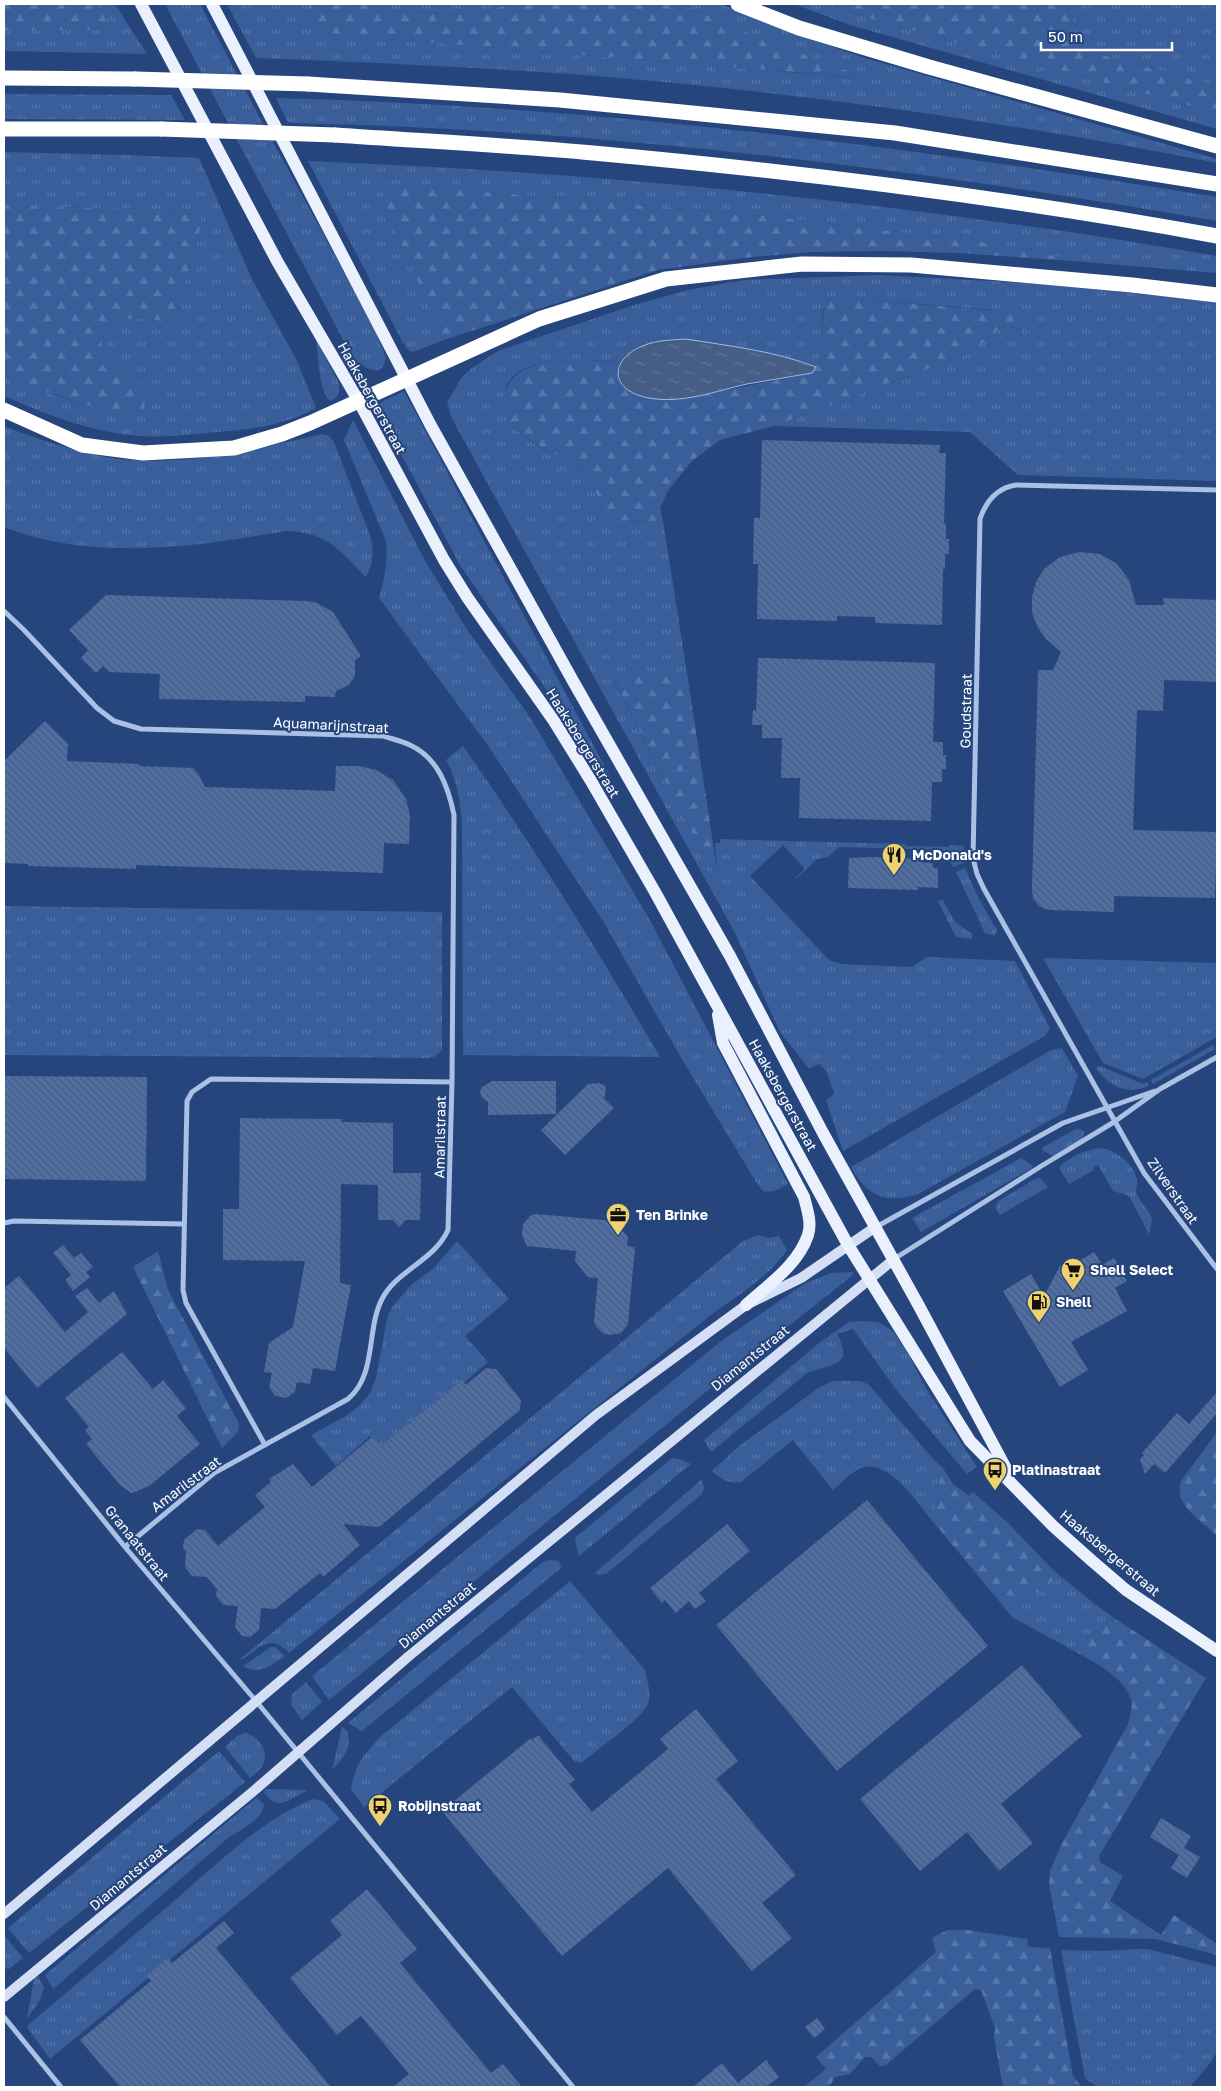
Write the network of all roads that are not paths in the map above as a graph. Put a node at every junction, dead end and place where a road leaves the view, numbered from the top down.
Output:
1 (141, 4) edge
2 (212, 4) edge
3 (738, 4) edge
4 (4, 78) edge
5 (4, 128) edge
6 (1217, 146) edge
7 (1217, 184) edge
8 (1217, 236) edge
9 (1217, 295) edge
10 (407, 378) junction
11 (358, 400) junction
12 (4, 410) edge
13 (1217, 490) edge
14 (4, 611) edge
15 (716, 1003) junction
16 (1217, 1057) edge
17 (452, 1082) junction
18 (1160, 1089) junction
19 (1106, 1107) junction
20 (1114, 1122) junction
21 (4, 1223) edge
22 (184, 1224) junction
23 (874, 1228) junction
24 (848, 1245) junction
25 (893, 1260) junction
26 (1217, 1270) edge
27 (870, 1278) junction
28 (746, 1305) junction
29 (4, 1397) edge
30 (265, 1445) junction
31 (1015, 1487) junction
32 (125, 1547) junction
33 (1217, 1651) edge
34 (256, 1701) junction
35 (298, 1753) junction
36 (4, 1914) edge
37 (4, 1997) edge
38 (4, 2017) edge
39 (61, 2087) edge
40 (573, 2087) edge

1 - 11 main road, Haaksbergerstraat
2 - 10 main road, Haaksbergerstraat
3 - 6 highway
4 - 7 highway, bridge
5 - 8 highway, bridge
9 - 10 highway
10 - 11 highway
10 - 23 main road, Haaksbergerstraat
11 - 12 highway
11 - 15 main road, Haaksbergerstraat
13 - 19 street, Goudstraat
14 - 17 street, Aquamarijnstraat
15 - 24 main road, Haaksbergerstraat
15 - 28 main road
16 - 18 street
17 - 22 street, Amarilstraat
17 - 30 street, Amarilstraat
18 - 19 street
18 - 20 street
19 - 20 street, Goudstraat
19 - 23 street
20 - 25 street
20 - 26 street, Zilverstraat
21 - 22 street
22 - 30 street, Amarilstraat
23 - 24 main road
23 - 25 main road, Haaksbergerstraat
24 - 27 main road, Haaksbergerstraat
24 - 28 main road
25 - 27 main road, Diamantstraat
25 - 31 main road, Haaksbergerstraat
27 - 31 main road, Haaksbergerstraat
27 - 35 main road, Diamantstraat
28 - 34 main road
29 - 32 street, Granaatstraat
30 - 32 street, Amarilstraat
31 - 33 main road, Haaksbergerstraat
32 - 34 street, Granaatstraat
34 - 35 street, Granaatstraat
34 - 36 main road
35 - 37 main road, Diamantstraat
35 - 40 street
38 - 39 street

